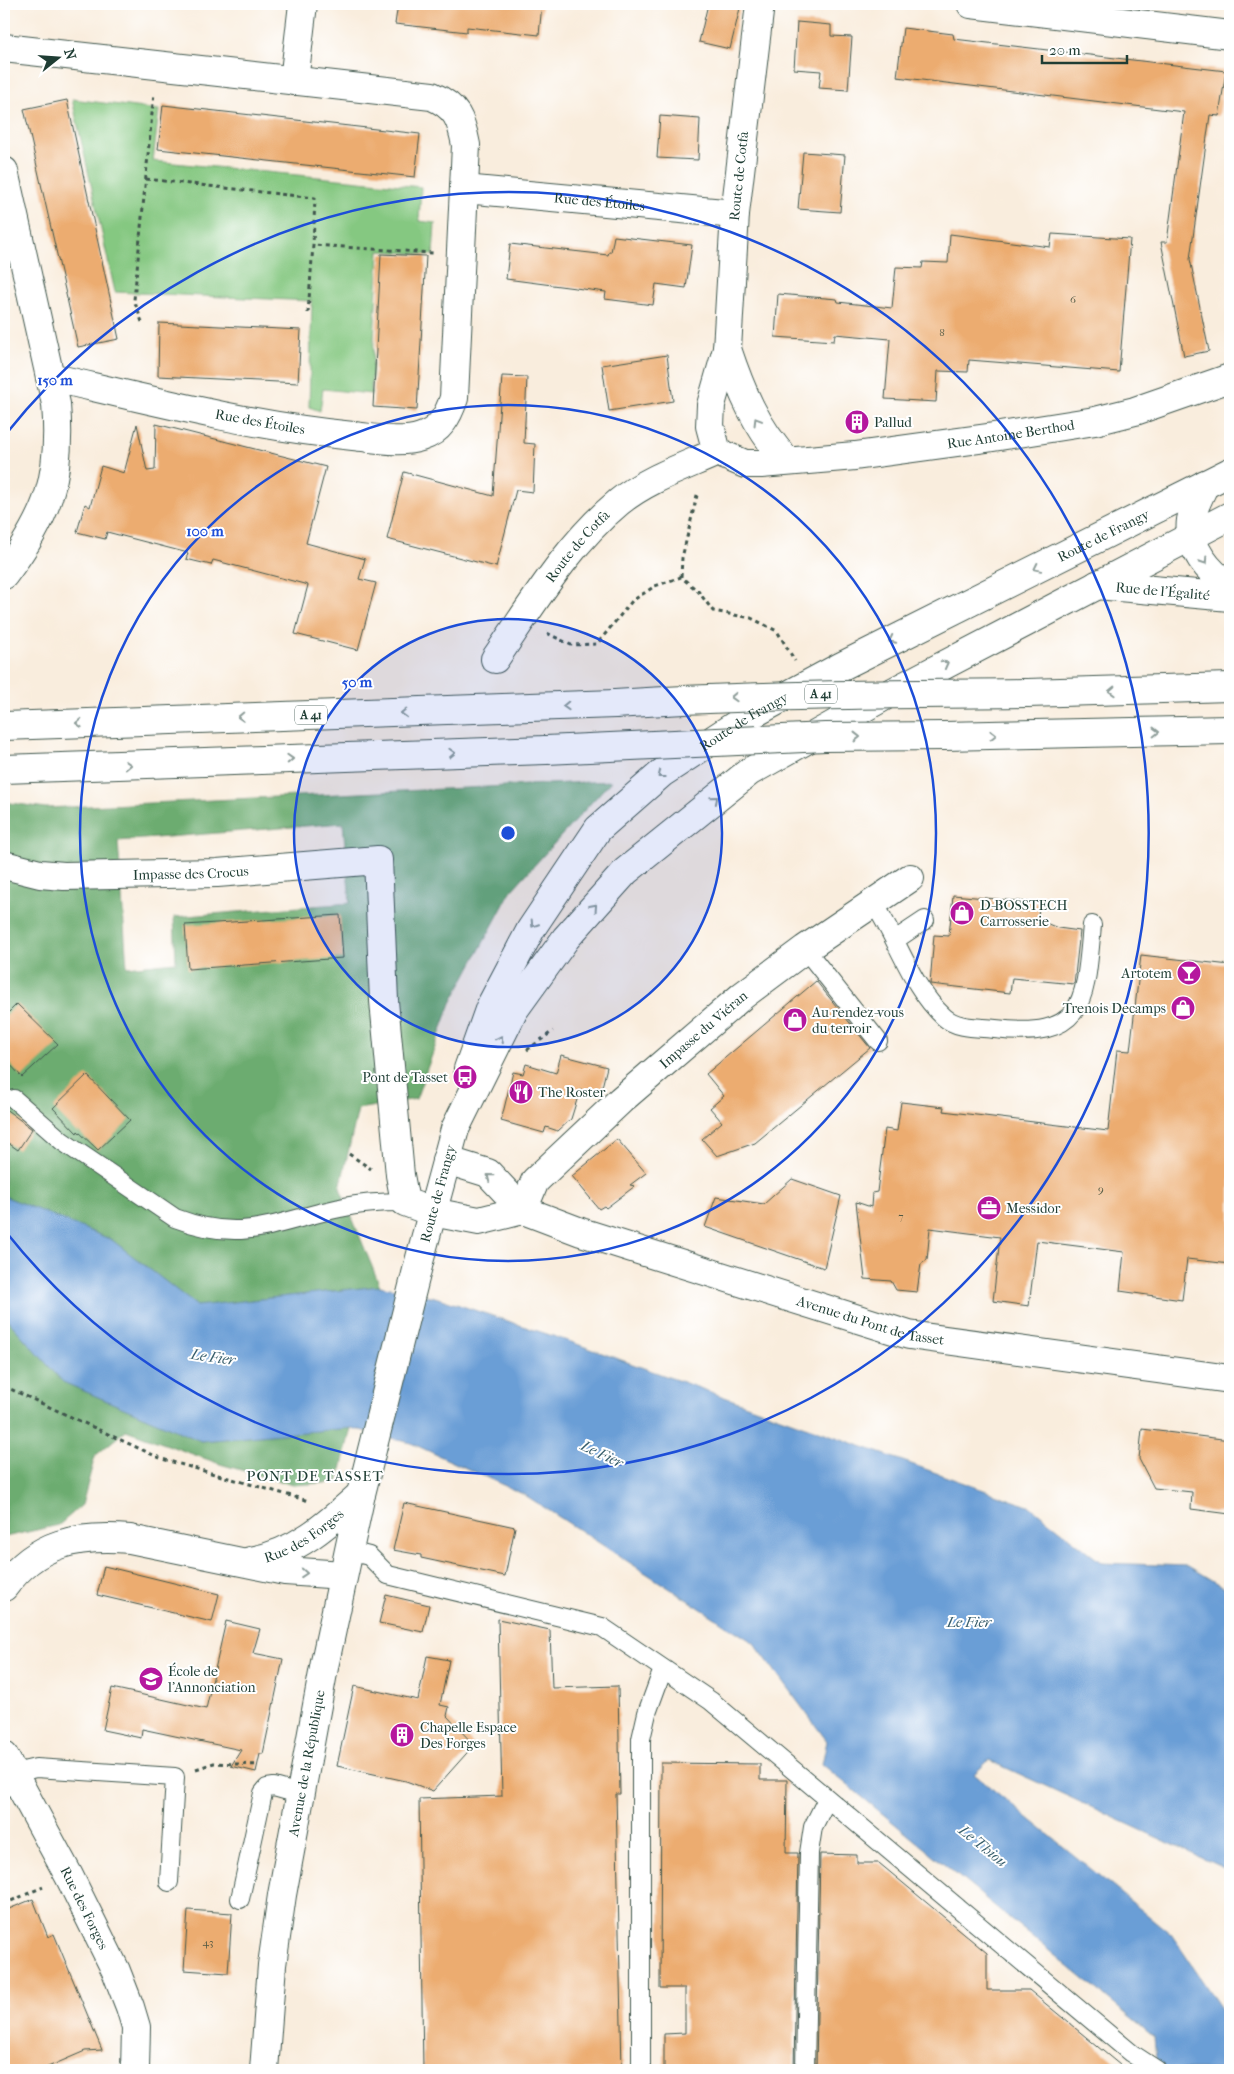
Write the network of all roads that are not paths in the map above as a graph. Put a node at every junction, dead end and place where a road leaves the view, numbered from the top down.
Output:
1 (303, 4) edge
2 (760, 4) edge
3 (971, 4) edge
4 (1113, 13) edge
5 (1230, 35) edge
6 (4, 48) edge
7 (294, 81) junction
8 (4, 171) edge
9 (464, 189) junction
10 (735, 214) junction
11 (727, 349) junction
12 (50, 377) junction
13 (1230, 378) edge
14 (707, 456) junction
15 (786, 460) junction
16 (1230, 472) edge
17 (1205, 484) junction
18 (1159, 508) junction
19 (1227, 521) edge
20 (1192, 523) junction
21 (4, 575) edge
22 (1097, 585) junction
23 (1230, 586) edge
24 (1230, 597) edge
25 (495, 659) dead end
26 (1230, 687) edge
27 (6, 726) edge
28 (1230, 730) edge
29 (6, 769) edge
30 (4, 865) edge
31 (910, 878) dead end
32 (873, 902) junction
33 (925, 920) dead end
34 (1092, 926) dead end
35 (895, 940) junction
36 (805, 948) junction
37 (878, 1041) dead end
38 (14, 1099) dead end
39 (455, 1129) junction
40 (446, 1160) junction
41 (405, 1202) junction
42 (523, 1210) junction
43 (432, 1212) junction
44 (1230, 1379) edge
45 (370, 1460) joint
46 (361, 1494) junction
47 (239, 1563) junction
48 (346, 1563) junction
49 (4, 1587) edge
50 (663, 1669) junction
51 (7, 1762) edge
52 (299, 1794) junction
53 (827, 1799) junction
54 (169, 1882) dead end
55 (240, 1899) dead end
56 (1148, 2067) edge
57 (135, 2070) edge
58 (264, 2070) edge
59 (641, 2070) edge
60 (805, 2070) edge

1 - 7 main road
2 - 10 main road, Route de Cotfa
3 - 4 main road
4 - 5 main road
6 - 7 main road, Rue des Étoiles
7 - 9 main road, Rue des Étoiles
8 - 12 main road
9 - 10 main road, Rue des Étoiles
9 - 12 main road, Rue des Étoiles
10 - 11 main road, Route de Cotfa
11 - 14 main road, Route de Cotfa
15 -> 11 main road, Route de Cotfa
12 - 21 main road
13 - 15 main road, Rue Antoine Berthod
14 - 15 main road
14 - 25 main road, Route de Cotfa
16 - 17 main road, Route de Frangy
17 - 18 main road, Route de Frangy
17 - 20 main road
18 - 20 main road
18 -> 39 main road, Route de Frangy
19 - 20 main road, Route de Frangy
20 - 22 main road, Route de Frangy
20 -> 23 main road, Rue de l'Égalité
22 - 24 main road, Rue de l'Égalité
39 -> 22 main road, Route de Frangy
26 -> 27 main road, A 41, bridge
29 -> 28 main road, bridge
30 - 41 main road, Impasse des Crocus
31 - 32 main road, Impasse du Viéran
32 - 35 lane
32 - 36 main road, Impasse du Viéran
33 - 35 lane
34 - 35 lane
36 - 37 lane
36 - 42 main road, Impasse du Viéran
38 - 41 lane
39 - 40 main road, Route de Frangy
42 -> 40 main road, Avenue du Pont de Tasset
40 - 43 main road, Route de Frangy
41 - 43 main road
42 - 43 main road
42 - 44 main road, Avenue du Pont de Tasset
43 - 45 main road, Route de Frangy
45 - 46 main road, Avenue de la République
46 - 47 main road, Rue des Forges
46 - 48 main road, Avenue de la République
47 -> 48 main road, Rue des Forges
47 - 49 main road, Rue des Forges
48 - 50 lane
48 - 52 main road, Avenue de la République
50 - 53 lane
50 - 59 lane
51 - 54 lane
51 - 57 main road, Rue des Forges
52 - 55 lane
52 - 58 main road, Avenue de la République
53 - 56 lane
53 - 60 lane

